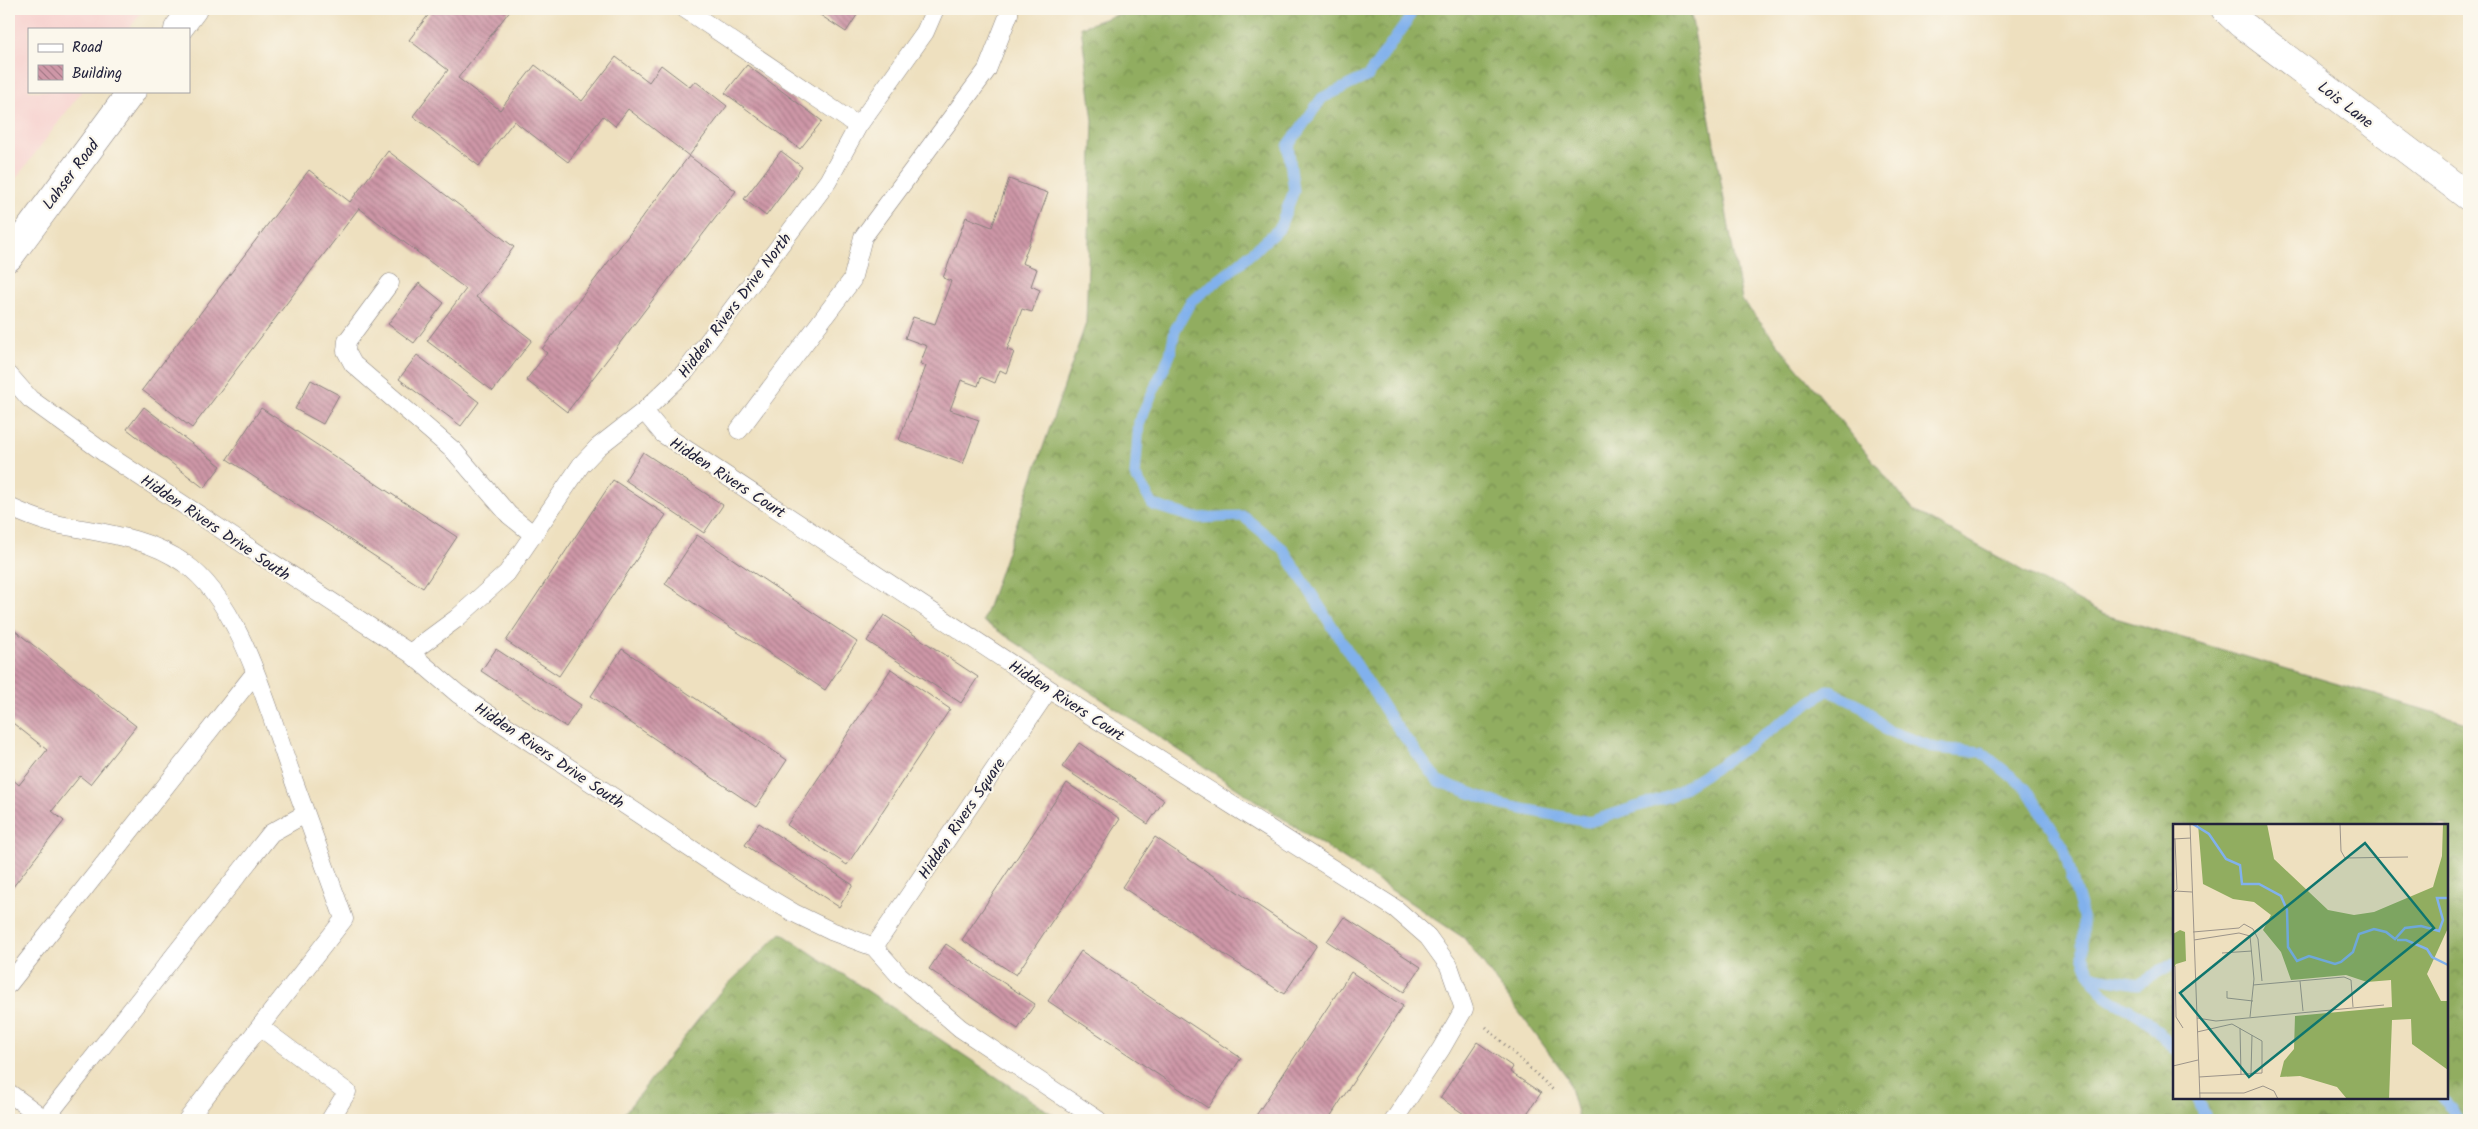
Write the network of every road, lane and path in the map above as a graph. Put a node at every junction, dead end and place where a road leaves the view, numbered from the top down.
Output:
1 (193, 9) edge
2 (685, 9) edge
3 (935, 9) edge
4 (1009, 9) edge
5 (2225, 9) edge
6 (179, 28) edge
7 (131, 92) edge
8 (858, 126) junction
9 (2469, 197) edge
10 (9, 257) edge
11 (390, 283) dead end
12 (9, 375) edge
13 (644, 411) junction
14 (739, 430) dead end
15 (9, 507) edge
16 (534, 535) junction
17 (410, 653) junction
18 (255, 673) junction
19 (1049, 690) junction
20 (305, 814) junction
21 (874, 947) junction
22 (9, 984) edge
23 (260, 1027) junction
24 (1485, 1027) dead end
25 (1553, 1090) dead end
26 (9, 1093) edge
27 (46, 1120) edge
28 (187, 1120) edge
29 (330, 1120) edge
30 (1098, 1120) edge
31 (1394, 1120) edge

1 - 6 street
2 - 8 lane
3 - 8 lane, Hidden Rivers Drive North
4 - 14 lane
5 - 9 street, Lois Lane
7 - 10 street, Lahser Road
8 - 13 lane, Hidden Rivers Drive North
11 - 16 lane
12 - 17 lane, Hidden Rivers Drive South
13 - 16 lane, Hidden Rivers Drive North
13 - 19 lane, Hidden Rivers Court
15 - 18 lane
16 - 17 lane, Hidden Rivers Drive North
17 - 21 lane, Hidden Rivers Drive South
18 - 20 lane
18 - 22 lane
19 - 21 lane, Hidden Rivers Square
19 - 31 lane, Hidden Rivers Court
20 - 23 lane
20 - 27 lane
21 - 30 lane, Hidden Rivers Drive South
23 - 28 lane
23 - 29 lane
24 - 25 path
26 - 27 lane

